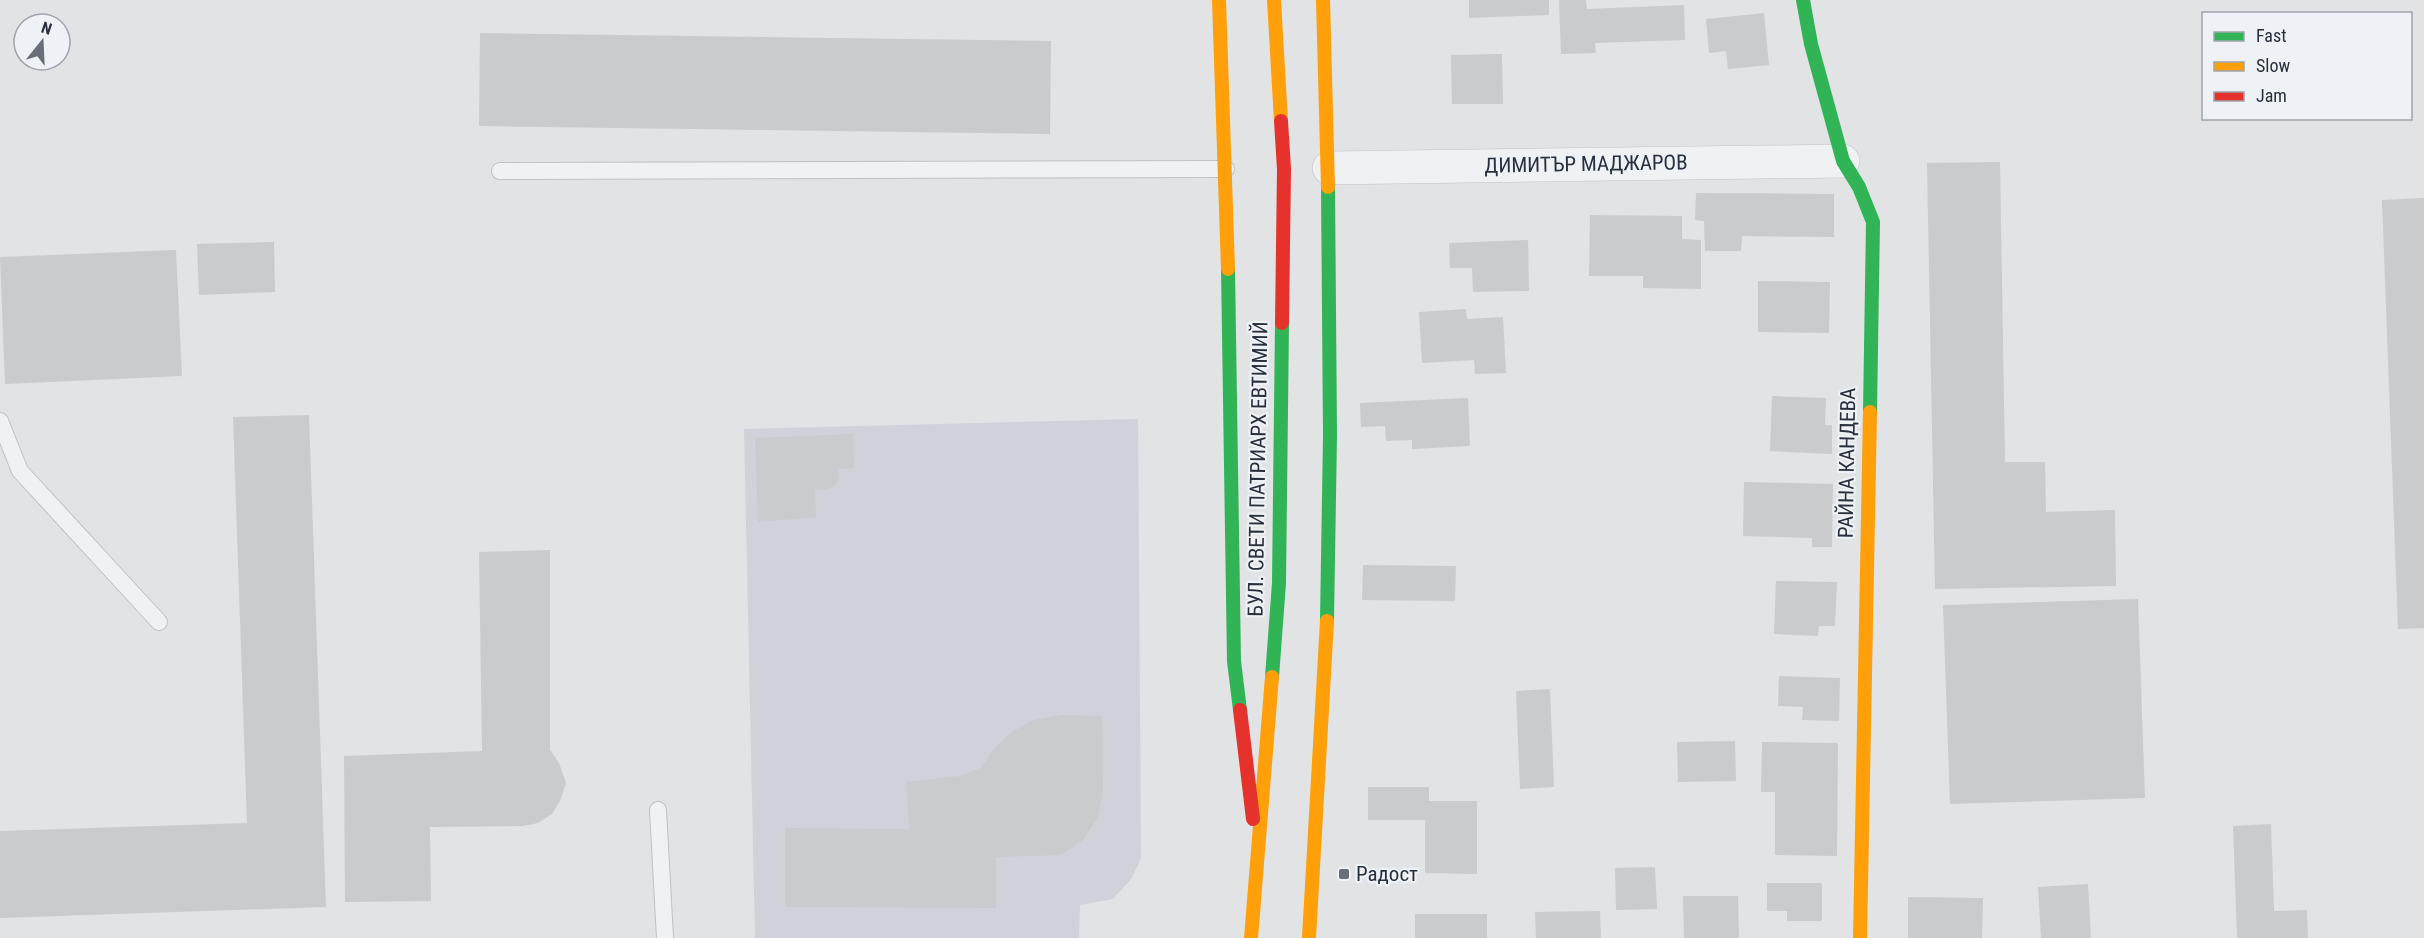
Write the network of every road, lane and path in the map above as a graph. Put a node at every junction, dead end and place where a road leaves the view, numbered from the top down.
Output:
1 (1220, 0) edge
2 (1274, 0) edge
3 (1323, 0) edge
4 (1803, 0) edge
5 (1843, 161) junction
6 (1329, 168) junction
7 (1226, 170) junction
8 (500, 171) dead end
9 (0, 422) edge
10 (159, 622) dead end
11 (658, 810) dead end
12 (1258, 860) junction
13 (665, 938) edge
14 (1251, 938) edge
15 (1309, 938) edge
16 (1860, 938) edge

1 - 7 main road
2 - 12 main road, БУЛ. СВЕТИ ПАТРИАРХ ЕВТИМИЙ
3 - 6 main road
4 - 5 main road, РАЙНА КАНДЕВА
5 - 6 street, ДИМИТЪР МАДЖАРОВ
5 - 16 main road, РАЙНА КАНДЕВА
6 - 15 main road
7 - 8 lane
7 - 12 main road
9 - 10 lane
11 - 13 lane
12 - 14 main road, БУЛ. СВЕТИ ПАТРИАРХ ЕВТИМИЙ

